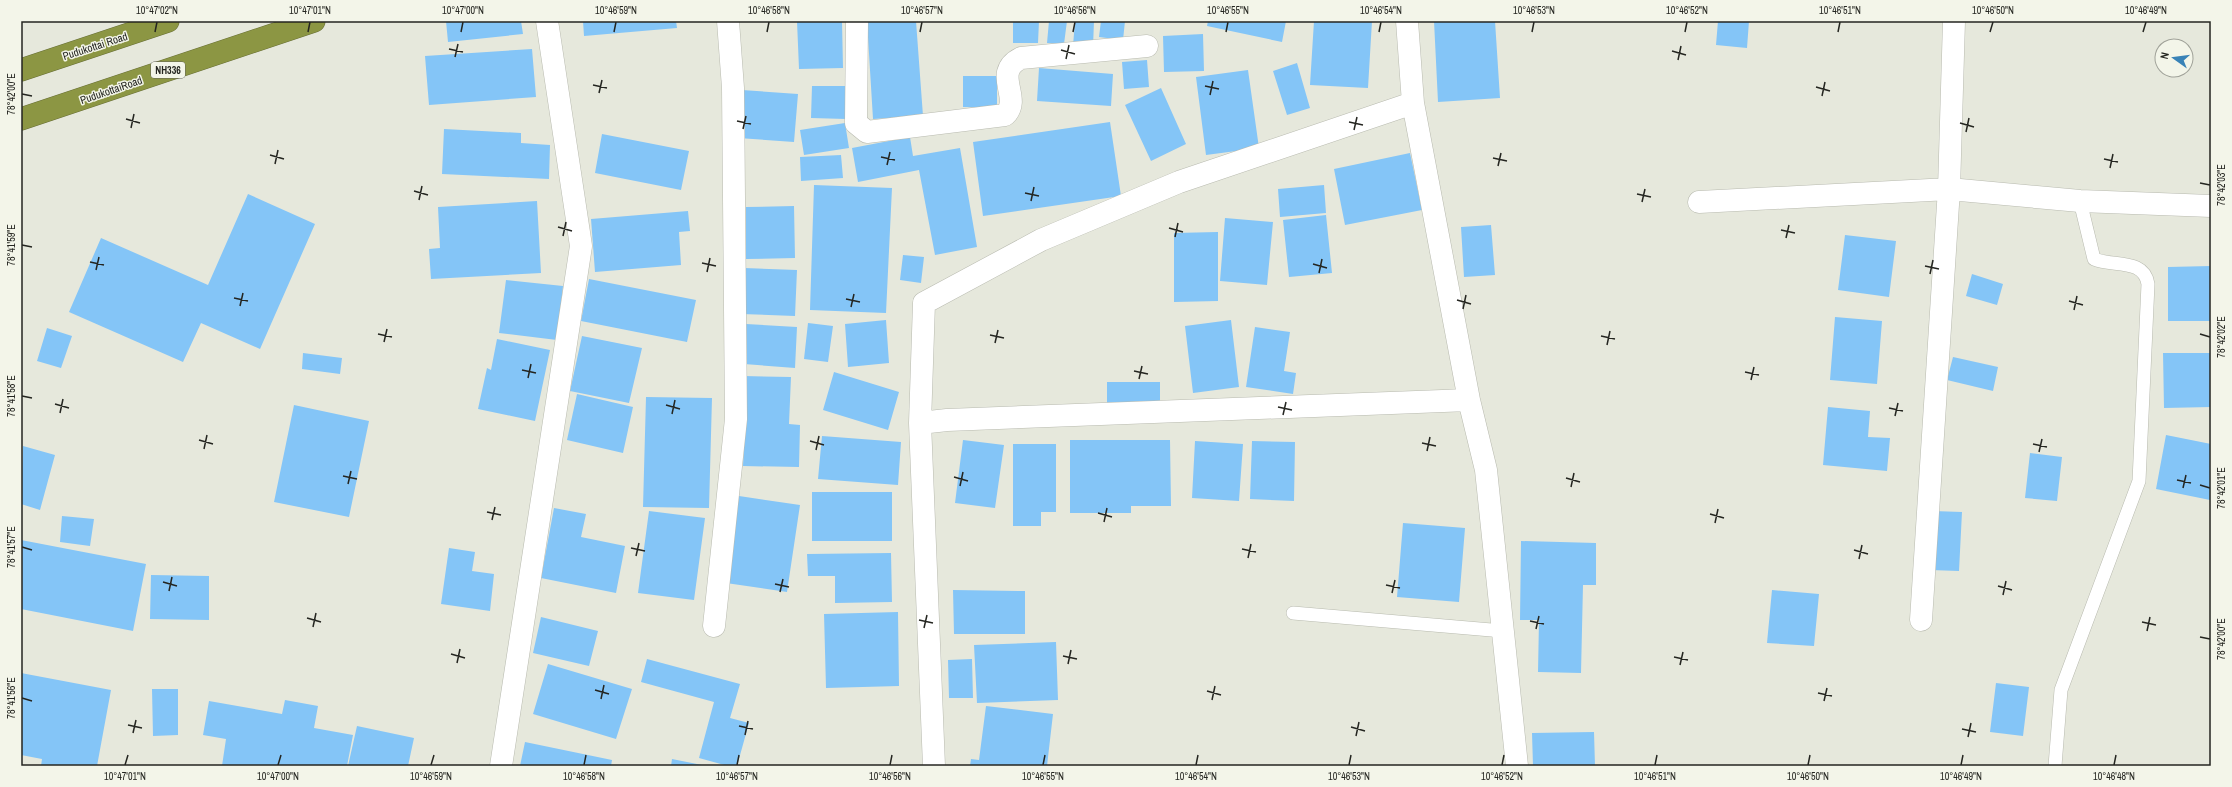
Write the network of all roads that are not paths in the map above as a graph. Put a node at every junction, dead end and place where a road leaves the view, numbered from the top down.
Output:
1 (168, 21) edge
2 (314, 21) edge
3 (547, 21) edge
4 (728, 21) edge
5 (857, 21) edge
6 (1407, 21) edge
7 (1954, 21) edge
8 (1147, 46) dead end
9 (21, 70) edge
10 (1413, 103) junction
11 (21, 119) edge
12 (1949, 189) junction
13 (2080, 201) junction
14 (1699, 202) dead end
15 (2211, 206) edge
16 (1470, 400) junction
17 (920, 423) junction
18 (1293, 613) dead end
19 (1921, 620) dead end
20 (714, 626) dead end
21 (1503, 631) junction
22 (501, 766) edge
23 (934, 766) edge
24 (1517, 766) edge
25 (2055, 766) edge

1 - 9 highway, Pudukottai Road
2 - 11 highway, PudukottaiRoad / NH336
3 - 22 street
4 - 20 street
5 - 8 street
6 - 10 street
7 - 12 street
10 - 16 street
10 - 17 street
12 - 13 street
12 - 14 street
12 - 19 street
13 - 15 street
13 - 25 lane
16 - 17 street
16 - 21 street
17 - 23 street
18 - 21 lane
21 - 24 street

